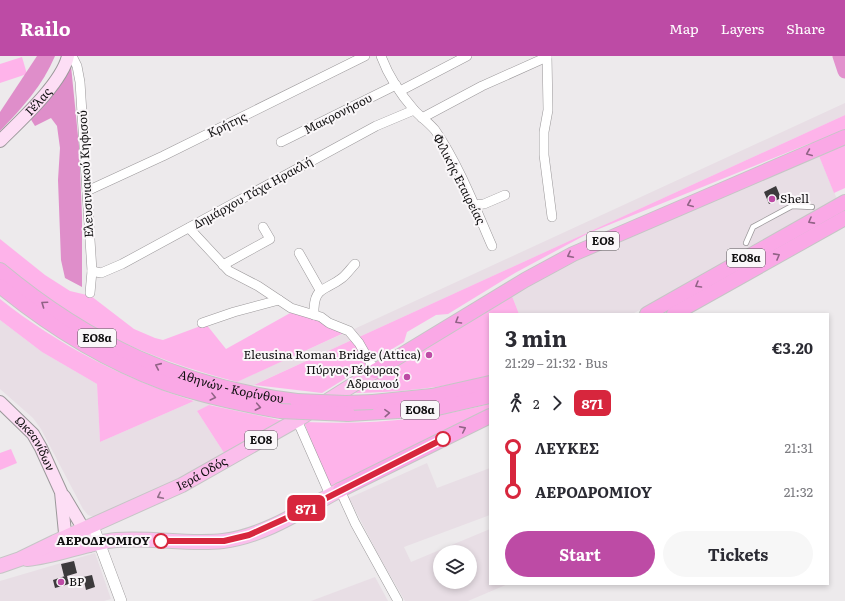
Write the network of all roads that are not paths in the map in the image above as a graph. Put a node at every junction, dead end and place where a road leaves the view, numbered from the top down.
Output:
1 (68, 56) edge
2 (72, 56) edge
3 (365, 56) edge
4 (381, 56) edge
5 (467, 56) edge
6 (547, 57) edge
7 (398, 88) junction
8 (414, 110) junction
9 (422, 118) junction
10 (845, 137) edge
11 (0, 140) edge
12 (281, 142) dead end
13 (87, 191) junction
14 (505, 194) dead end
15 (845, 202) edge
16 (474, 205) junction
17 (812, 207) dead end
18 (552, 217) dead end
19 (845, 218) edge
20 (263, 227) dead end
21 (189, 228) junction
22 (746, 243) dead end
23 (492, 246) dead end
24 (299, 252) dead end
25 (355, 264) dead end
26 (223, 265) junction
27 (0, 270) edge
28 (92, 271) junction
29 (0, 286) edge
30 (320, 290) junction
31 (90, 293) dead end
32 (279, 300) junction
33 (649, 313) edge
34 (676, 313) edge
35 (314, 315) junction
36 (202, 323) dead end
37 (374, 371) junction
38 (489, 383) edge
39 (489, 396) edge
40 (0, 402) edge
41 (489, 416) edge
42 (297, 420) junction
43 (61, 492) junction
44 (335, 493) junction
45 (111, 519) junction
46 (88, 528) junction
47 (66, 537) junction
48 (117, 540) junction
49 (94, 545) junction
50 (71, 551) junction
51 (20, 559) junction
52 (0, 566) edge
53 (120, 601) edge
54 (398, 601) edge

1 - 11 main road, Γέλας
2 - 13 street, Ελευσινιακού Κηφισού
3 - 13 street, Κρήτης
4 - 7 street, Φιλικής Εταιρείας
5 - 7 street, Μακρονήσου
6 - 9 street
6 - 18 street
7 - 8 street, Φιλικής Εταιρείας
7 - 12 street, Μακρονήσου
8 - 9 street, Φιλικής Εταιρείας
8 - 21 street, Δημάρχου Τάχα Ηρακλή
9 - 16 street, Φιλικής Εταιρείας
10 -> 37 highway, ΕΟ8
13 - 28 street, Ελευσινιακού Κηφισού
14 - 16 street
15 -> 33 highway, ΕΟ8α
16 - 23 street, Φιλικής Εταιρείας
17 - 22 lane
34 -> 19 highway
20 - 26 street
21 - 26 street
21 - 28 street, Δημάρχου Τάχα Ηρακλή
24 - 30 street
25 - 30 street
26 - 32 street
38 -> 27 highway, Αθηνών - Κορίνθου / ΕΟ8α, bridge
28 - 31 street, Ελευσινιακού Κηφισού
29 -> 39 highway, Αθηνών - Κορίνθου / ΕΟ8α, bridge
30 - 35 street
32 - 35 street
32 - 36 street
35 - 37 street
37 - 42 main road, Ιερά Οδός / ΕΟ8
40 - 43 main road, Ωκεανίδων
44 -> 41 highway, ΕΟ8
42 - 44 street
42 -> 45 main road, Ιερά Οδός / ΕΟ8
43 - 46 main road, Ωκεανίδων
43 - 47 main road, Ωκεανίδων
44 - 48 main road, Ιερά Οδός / ΕΟ8
44 - 54 street
45 - 46 main road, Ιερά Οδός / ΕΟ8
45 - 48 main road
46 - 47 main road, Ιερά Οδός / ΕΟ8
46 - 49 main road, Ωκεανίδων
47 - 50 main road, Ωκεανίδων
47 - 51 main road, Ιερά Οδός / ΕΟ8
48 - 49 main road, Ιερά Οδός / ΕΟ8
49 - 50 main road, Ιερά Οδός / ΕΟ8
49 - 53 street, Ωκεανίδων
50 - 51 main road, Ιερά Οδός / ΕΟ8
51 - 52 main road, Ιερά Οδός / ΕΟ8

